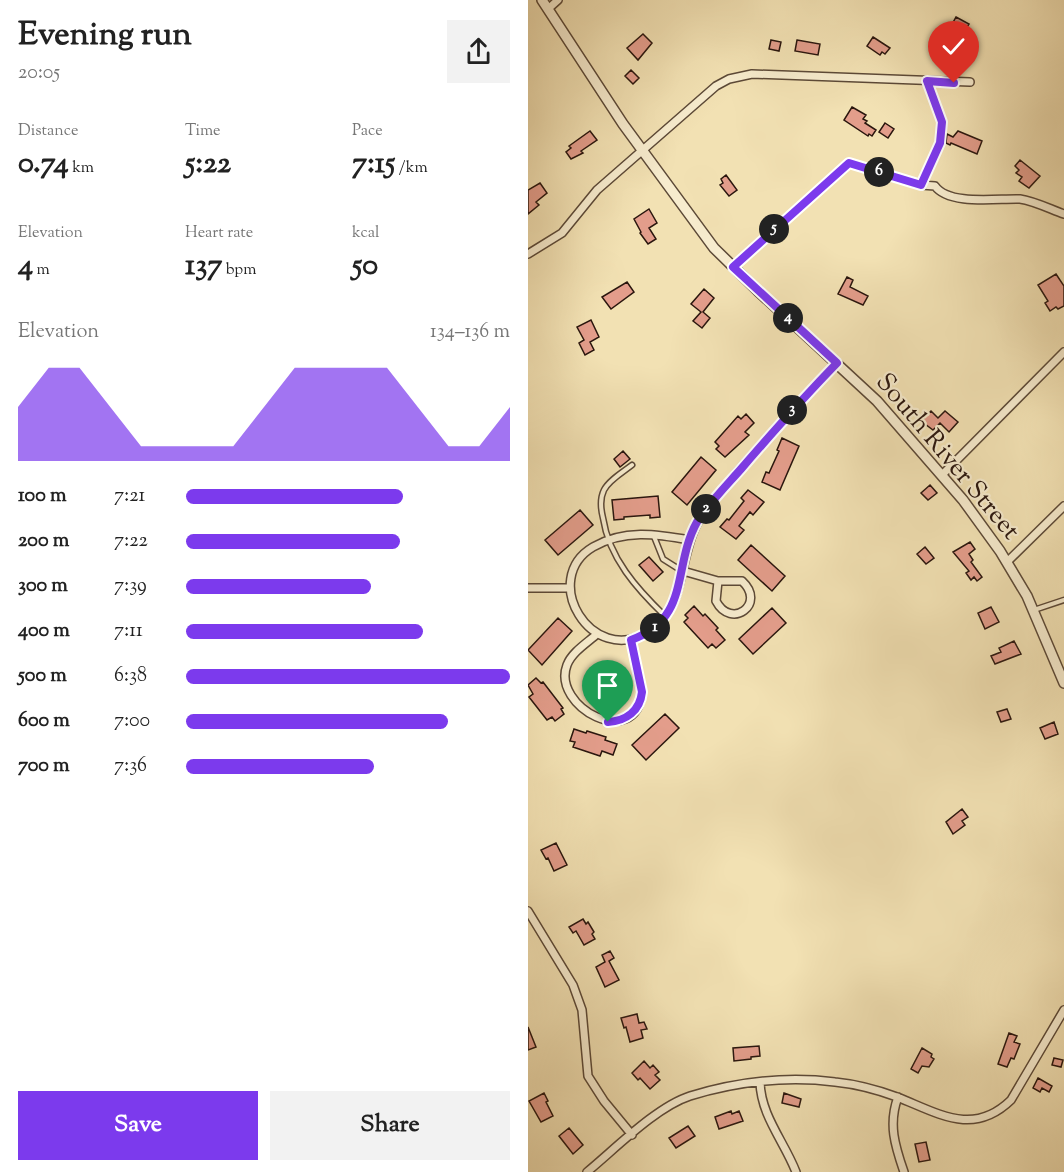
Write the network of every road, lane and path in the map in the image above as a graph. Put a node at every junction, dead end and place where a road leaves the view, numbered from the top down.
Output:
1 (542, 0) edge
2 (558, 0) edge
3 (548, 9) junction
4 (927, 81) junction
5 (970, 82) dead end
6 (643, 152) junction
7 (921, 185) junction
8 (1064, 214) edge
9 (528, 254) edge
10 (733, 267) junction
11 (1064, 352) edge
12 (837, 363) junction
13 (632, 465) dead end
14 (942, 475) junction
15 (1064, 506) edge
16 (653, 534) junction
17 (608, 540) junction
18 (690, 540) junction
19 (1007, 562) junction
20 (683, 571) junction
21 (718, 581) junction
22 (528, 588) edge
23 (570, 588) junction
24 (1064, 600) edge
25 (1034, 610) junction
26 (665, 616) junction
27 (597, 634) junction
28 (631, 640) junction
29 (1064, 683) edge
30 (528, 911) edge
31 (1064, 1011) edge
32 (759, 1082) junction
33 (898, 1097) junction
34 (632, 1135) junction
35 (587, 1172) edge
36 (796, 1172) edge
37 (904, 1172) edge

1 - 3 street, South River Street
2 - 3 street
3 - 6 street, South River Street
4 - 5 street
4 - 6 street
4 - 7 street
6 - 9 street
6 - 10 street, South River Street
7 - 8 street
7 - 10 street
10 - 12 street, South River Street
11 - 14 street
12 - 14 street, South River Street
12 - 18 street
13 - 17 lane
14 - 19 street, South River Street
15 - 19 street
16 - 17 street
16 - 18 street
16 - 20 lane
17 - 23 street
17 - 26 lane
18 - 20 street
19 - 25 street, South River Street
20 - 21 street
20 - 26 street
21 - 21 street
22 - 23 street
23 - 27 street
24 - 25 lane
25 - 29 street, South River Street
26 - 28 street
27 - 28 street
27 - 28 street
30 - 34 street
31 - 33 street
32 - 33 street
32 - 34 street
32 - 36 street
33 - 37 street
34 - 35 street

